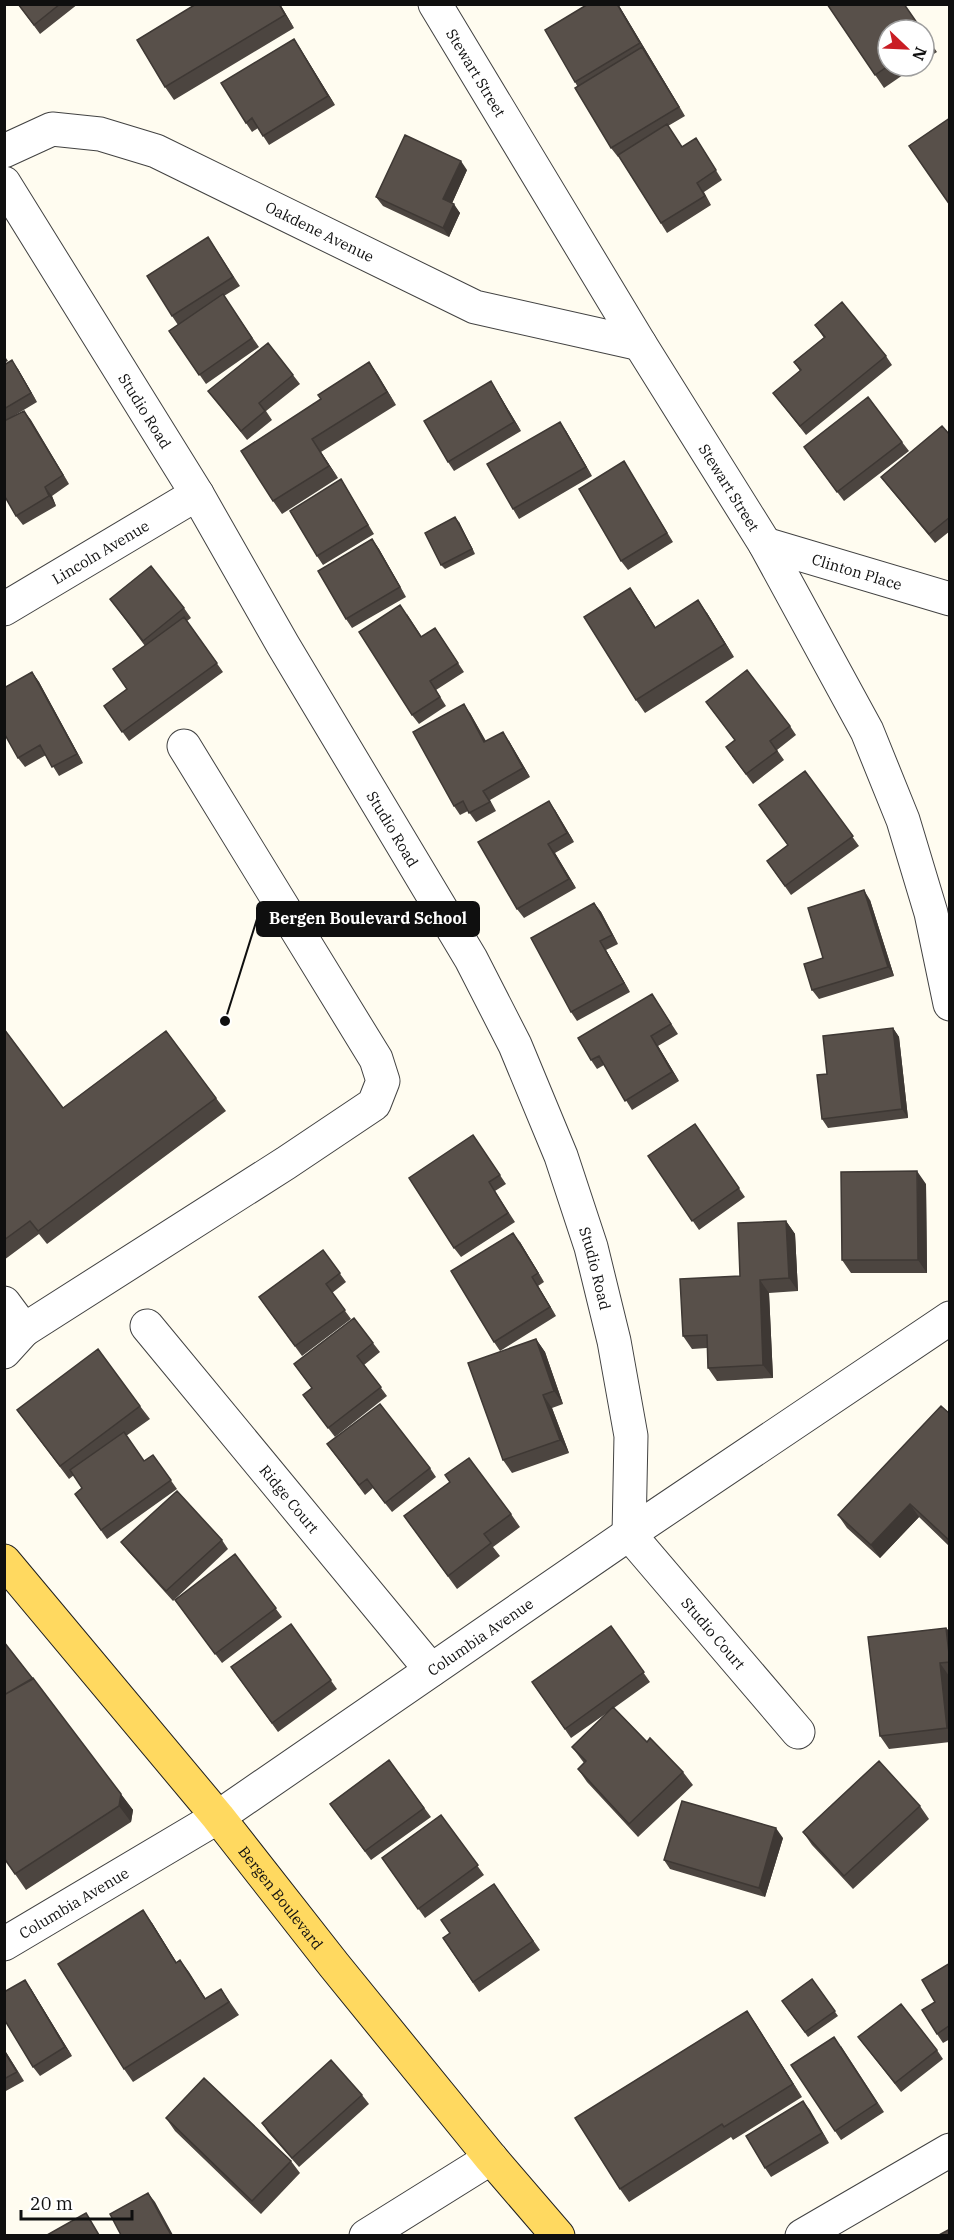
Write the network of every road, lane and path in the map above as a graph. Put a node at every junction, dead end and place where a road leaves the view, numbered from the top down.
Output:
1 (435, 4) edge
2 (4, 151) edge
3 (4, 183) edge
4 (640, 344) junction
5 (197, 494) junction
6 (765, 544) junction
7 (950, 599) edge
8 (4, 609) edge
9 (184, 746) dead end
10 (950, 1004) edge
11 (4, 1303) edge
12 (950, 1318) edge
13 (147, 1326) dead end
14 (14, 1341) edge
15 (629, 1534) junction
16 (7, 1571) edge
17 (431, 1670) junction
18 (798, 1732) dead end
19 (218, 1817) junction
20 (4, 1944) edge
21 (950, 2150) edge
22 (491, 2157) junction
23 (366, 2235) edge
24 (558, 2235) edge
25 (802, 2235) edge

1 - 4 street, Stewart Street
2 - 4 street, Oakdene Avenue
3 - 5 street, Studio Road
4 - 6 street, Stewart Street
5 - 8 street, Lincoln Avenue
5 - 15 street, Studio Road
6 - 7 street, Clinton Place
6 - 10 street, Stewart Street
9 - 14 street
11 - 14 street
12 - 15 street, Columbia Avenue
13 - 17 street, Ridge Court
15 - 17 street, Columbia Avenue
15 - 18 street, Studio Court
16 - 19 main road, Bergen Boulevard
17 - 19 street, Columbia Avenue
19 - 20 street, Columbia Avenue
19 - 22 main road, Bergen Boulevard
21 - 25 street
22 - 23 street
22 - 24 main road, Bergen Boulevard

